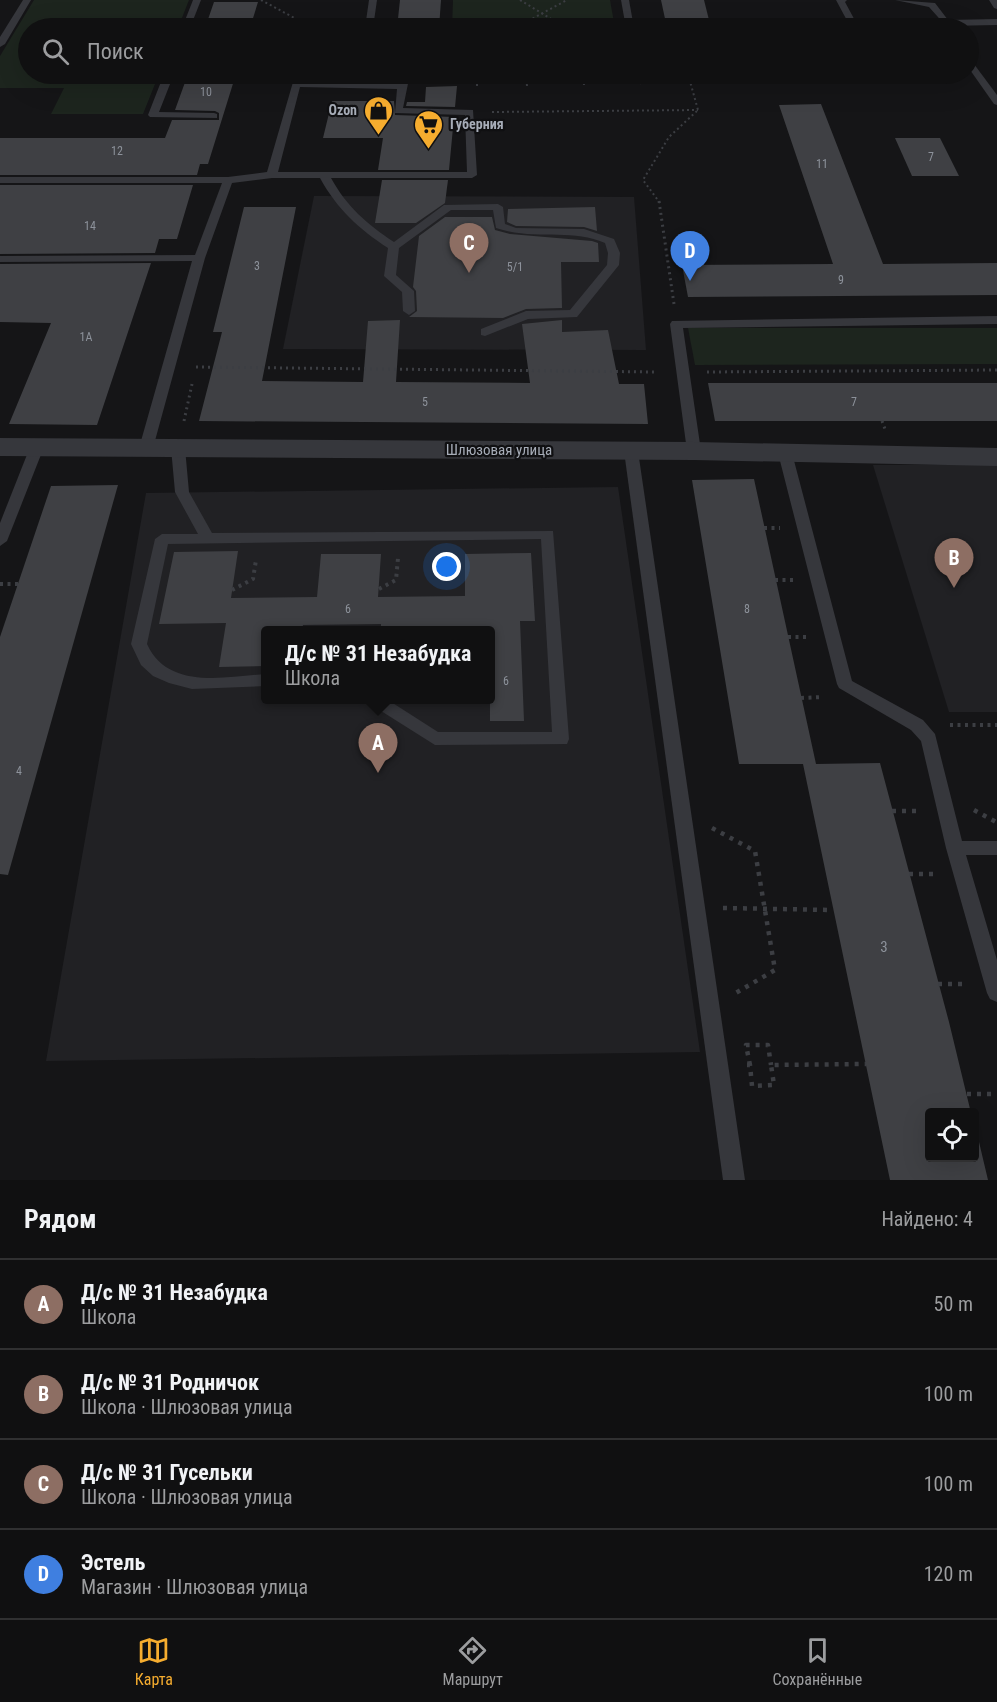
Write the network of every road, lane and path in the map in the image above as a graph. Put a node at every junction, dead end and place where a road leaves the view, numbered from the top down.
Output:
1 (27, 0) edge
2 (197, 0) edge
3 (261, 0) edge
4 (374, 0) edge
5 (519, 0) edge
6 (567, 0) edge
7 (625, 0) edge
8 (843, 0) edge
9 (899, 0) edge
10 (993, 0) edge
11 (997, 6) edge
12 (542, 14) junction
13 (190, 18) edge
14 (294, 18) edge
15 (371, 18) edge
16 (534, 18) edge
17 (549, 18) edge
18 (628, 18) edge
19 (849, 18) edge
20 (941, 18) edge
21 (997, 22) edge
22 (979, 23) edge
23 (0, 44) edge
24 (979, 78) edge
25 (164, 84) edge
26 (691, 84) edge
27 (360, 86) joint
28 (403, 86) joint
29 (997, 102) edge
30 (698, 110) junction
31 (470, 112) junction
32 (214, 116) dead end
33 (272, 175) junction
34 (324, 175) junction
35 (0, 180) edge
36 (228, 180) junction
37 (394, 247) junction
38 (199, 258) junction
39 (0, 259) edge
40 (409, 311) dead end
41 (997, 320) edge
42 (676, 324) junction
43 (485, 332) dead end
44 (196, 367) dead end
45 (997, 370) edge
46 (682, 372) junction
47 (0, 447) edge
48 (37, 447) junction
49 (146, 448) junction
50 (178, 448) junction
51 (631, 451) junction
52 (694, 451) junction
53 (785, 453) junction
54 (997, 457) edge
55 (400, 537) junction
56 (259, 538) junction
57 (208, 539) junction
58 (0, 542) edge
59 (0, 584) edge
60 (18, 584) dead end
61 (379, 589) dead end
62 (232, 590) dead end
63 (788, 637) dead end
64 (799, 637) dead end
65 (261, 680) edge
66 (384, 704) edge
67 (917, 725) junction
68 (997, 725) edge
69 (682, 812) junction
70 (997, 848) edge
71 (955, 849) junction
72 (909, 874) dead end
73 (924, 874) dead end
74 (696, 908) junction
75 (765, 908) junction
76 (833, 910) dead end
77 (938, 984) dead end
78 (955, 984) dead end
79 (997, 993) edge
80 (710, 1008) junction
81 (866, 1064) dead end
82 (750, 1065) junction
83 (771, 1065) junction
84 (718, 1066) junction
85 (967, 1094) dead end
86 (997, 1094) edge
87 (734, 1180) edge

1 - 23 lane
2 - 13 lane
3 - 14 path
4 - 15 lane
5 - 12 path
6 - 12 path
7 - 18 lane
8 - 19 lane
9 - 20 lane
10 - 11 lane
12 - 16 path
12 - 17 path
21 - 22 lane
24 - 29 lane
25 - 32 lane
26 - 30 path
27 - 28 lane
27 - 33 lane
28 - 31 lane
30 - 31 path
30 - 42 path
31 - 34 lane
33 - 34 lane
33 - 36 lane
34 - 37 lane
35 - 36 lane
36 - 38 lane
37 - 40 lane
37 - 43 lane
38 - 39 lane
38 - 49 lane
41 - 42 lane
42 - 46 lane
44 - 46 path
45 - 46 path
46 - 52 lane
47 - 48 street, Шлюзовая улица
48 - 49 street, Шлюзовая улица
48 - 58 lane
49 - 50 street, Шлюзовая улица
50 - 51 street, Шлюзовая улица
50 - 57 lane
51 - 52 street, Шлюзовая улица
51 - 69 lane
52 - 53 street, Шлюзовая улица
53 - 54 street, Шлюзовая улица
53 - 67 lane
55 - 56 lane
55 - 61 path
55 - 66 lane
56 - 57 lane
56 - 62 path
57 - 65 lane
59 - 60 path
63 - 64 path
67 - 68 path
67 - 71 lane
69 - 74 lane
69 - 75 path
70 - 71 lane
71 - 79 lane
72 - 73 path
74 - 75 path
74 - 80 lane
75 - 76 path
75 - 80 path
77 - 78 path
80 - 84 lane
81 - 83 path
82 - 83 path
82 - 83 path
82 - 84 path
84 - 87 lane
85 - 86 path

